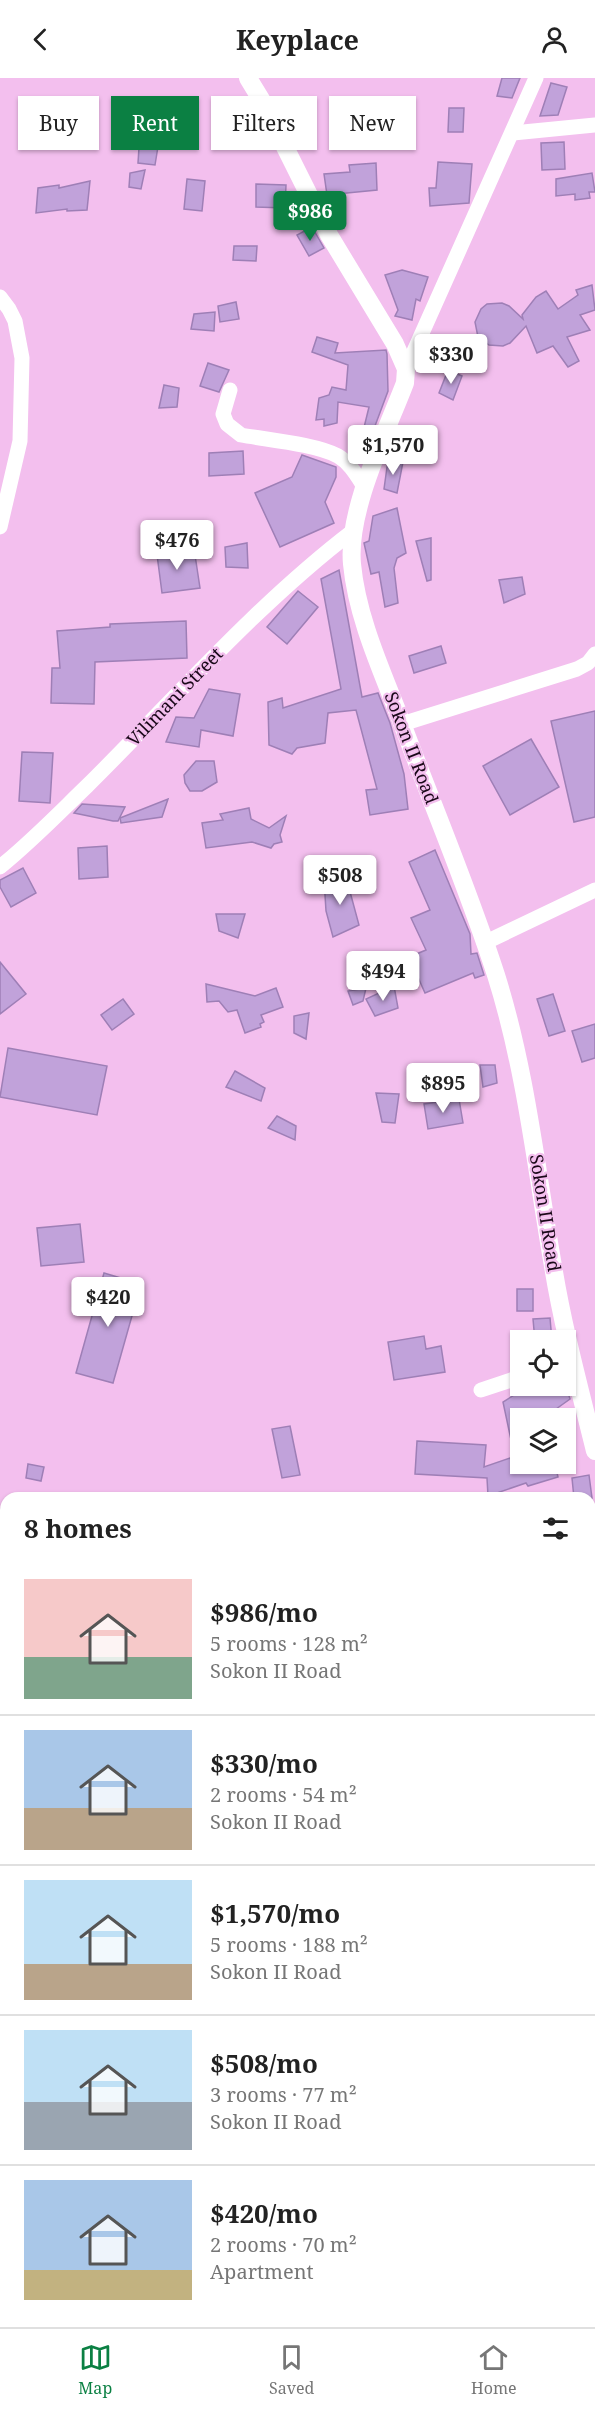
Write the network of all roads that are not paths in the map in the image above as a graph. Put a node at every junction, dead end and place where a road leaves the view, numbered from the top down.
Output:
1 (248, 78) edge
2 (536, 78) edge
3 (595, 125) edge
4 (513, 133) junction
5 (0, 297) edge
6 (406, 369) junction
7 (230, 390) dead end
8 (365, 488) junction
9 (0, 527) edge
10 (353, 531) junction
11 (595, 654) edge
12 (402, 724) junction
13 (0, 867) edge
14 (595, 890) edge
15 (484, 943) junction
16 (564, 1330) edge
17 (510, 1380) edge
18 (576, 1386) edge
19 (481, 1390) dead end
20 (595, 1451) edge

1 - 6 street
2 - 4 street
3 - 4 street
4 - 6 street
5 - 9 street
6 - 8 street, Sokon II Road
7 - 8 street
8 - 10 street, Sokon II Road
10 - 12 street, Sokon II Road
10 - 13 street, Vilimani Street
11 - 12 street
12 - 15 street, Sokon II Road
14 - 15 street
15 - 16 street, Sokon II Road
17 - 19 street
18 - 20 street, Sokon II Road

